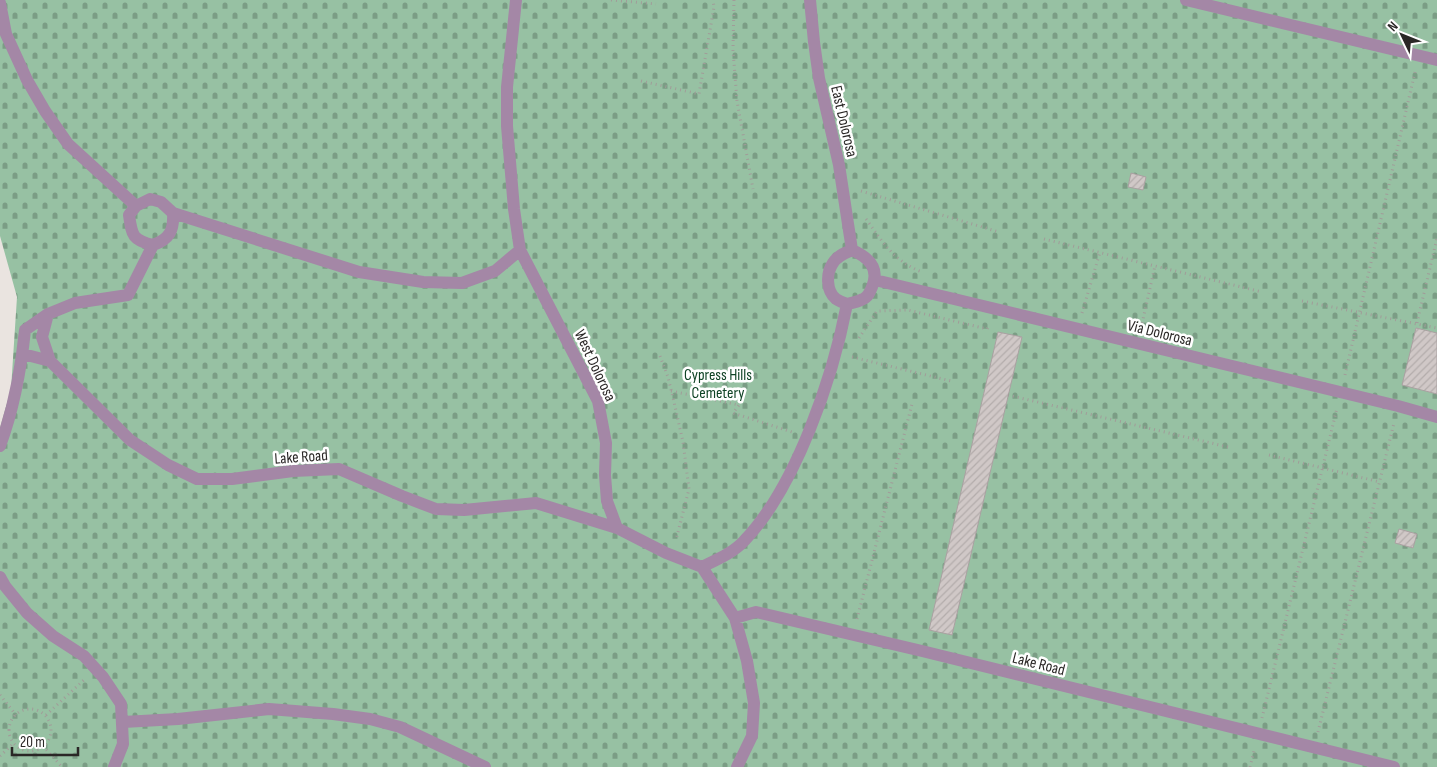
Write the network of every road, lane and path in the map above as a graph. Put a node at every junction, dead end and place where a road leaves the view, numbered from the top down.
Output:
1 (516, 0) edge
2 (611, 0) edge
3 (713, 0) edge
4 (734, 0) edge
5 (810, 0) edge
6 (1186, 0) edge
7 (0, 3) edge
8 (656, 4) dead end
9 (1419, 55) junction
10 (1437, 60) edge
11 (641, 81) dead end
12 (842, 186) junction
13 (753, 189) dead end
14 (136, 206) junction
15 (173, 213) junction
16 (863, 215) dead end
17 (999, 232) dead end
18 (1044, 238) dead end
19 (1437, 238) edge
20 (153, 244) junction
21 (520, 250) junction
22 (852, 250) junction
23 (1100, 252) junction
24 (1155, 266) junction
25 (930, 274) dead end
26 (875, 280) junction
27 (1262, 292) dead end
28 (1302, 301) dead end
29 (847, 304) junction
30 (1073, 309) dead end
31 (1083, 311) junction
32 (1360, 312) junction
33 (1091, 313) dead end
34 (48, 314) junction
35 (1133, 323) dead end
36 (1417, 323) junction
37 (991, 324) dead end
38 (1141, 325) junction
39 (1078, 328) junction
40 (1151, 328) dead end
41 (1437, 328) edge
42 (857, 340) dead end
43 (1137, 343) junction
44 (853, 348) dead end
45 (23, 354) junction
46 (660, 356) dead end
47 (50, 361) junction
48 (1345, 375) junction
49 (1355, 377) dead end
50 (951, 381) dead end
51 (671, 391) junction
52 (1341, 392) junction
53 (1008, 395) dead end
54 (912, 404) dead end
55 (1398, 406) junction
56 (1327, 408) dead end
57 (1337, 410) junction
58 (1437, 416) edge
59 (806, 436) junction
60 (0, 446) edge
61 (1228, 447) dead end
62 (1269, 455) dead end
63 (1322, 468) junction
64 (1380, 482) junction
65 (617, 528) junction
66 (672, 555) junction
67 (702, 567) junction
68 (0, 577) edge
69 (735, 618) junction
70 (853, 634) junction
71 (96, 669) junction
72 (0, 695) edge
73 (16, 715) junction
74 (46, 715) junction
75 (122, 722) junction
76 (1258, 734) junction
77 (14, 743) junction
78 (43, 746) junction
79 (1315, 747) junction
80 (0, 756) edge
81 (62, 767) edge
82 (114, 767) edge
83 (485, 767) edge
84 (737, 767) edge
85 (1250, 767) edge
86 (1394, 767) edge

1 - 21 lane, West Dolorosa
2 - 8 path
3 - 11 path
4 - 13 path
5 - 12 lane, East Dolorosa
6 - 9 lane
7 - 14 lane
9 - 10 lane
9 - 32 path
12 - 17 path
12 - 22 lane, East Dolorosa
14 - 15 lane
14 - 20 lane
15 - 20 lane
15 - 21 lane
16 - 25 path
18 - 23 path
19 - 36 path
20 - 34 lane
21 - 65 lane, West Dolorosa
22 - 26 lane
22 - 29 lane
23 - 24 path
23 - 31 path
24 - 27 path
24 - 38 path
26 - 29 lane
26 - 39 lane, Via Dolorosa
28 - 32 path
29 - 59 lane
30 - 31 path
31 - 33 path
31 - 39 path
32 - 36 path
32 - 48 path
34 - 45 lane
34 - 47 lane, Lake Road
35 - 38 path
36 - 41 path
37 - 42 path
38 - 40 path
38 - 43 path
39 - 43 lane, Via Dolorosa
43 - 52 lane, Via Dolorosa
44 - 50 path
45 - 47 lane
45 - 60 lane
46 - 51 path
47 - 65 lane, Lake Road
48 - 49 path
48 - 52 path
51 - 59 path
51 - 66 path
52 - 55 lane, Via Dolorosa
52 - 57 path
53 - 61 path
54 - 70 path
55 - 58 lane, Via Dolorosa
55 - 64 path
56 - 57 path
57 - 63 path
59 - 67 lane
62 - 63 path
63 - 64 path
63 - 76 path
64 - 79 path
65 - 66 lane
66 - 67 lane
67 - 69 lane
68 - 71 lane
69 - 70 lane, Lake Road
69 - 84 lane
70 - 76 lane, Lake Road
71 - 74 path
71 - 75 lane
72 - 73 path
73 - 74 path
73 - 77 path
74 - 78 path
75 - 82 lane
75 - 83 lane
76 - 79 lane, Lake Road
76 - 85 path
77 - 78 path
77 - 80 path
78 - 81 path
79 - 86 lane, Lake Road

